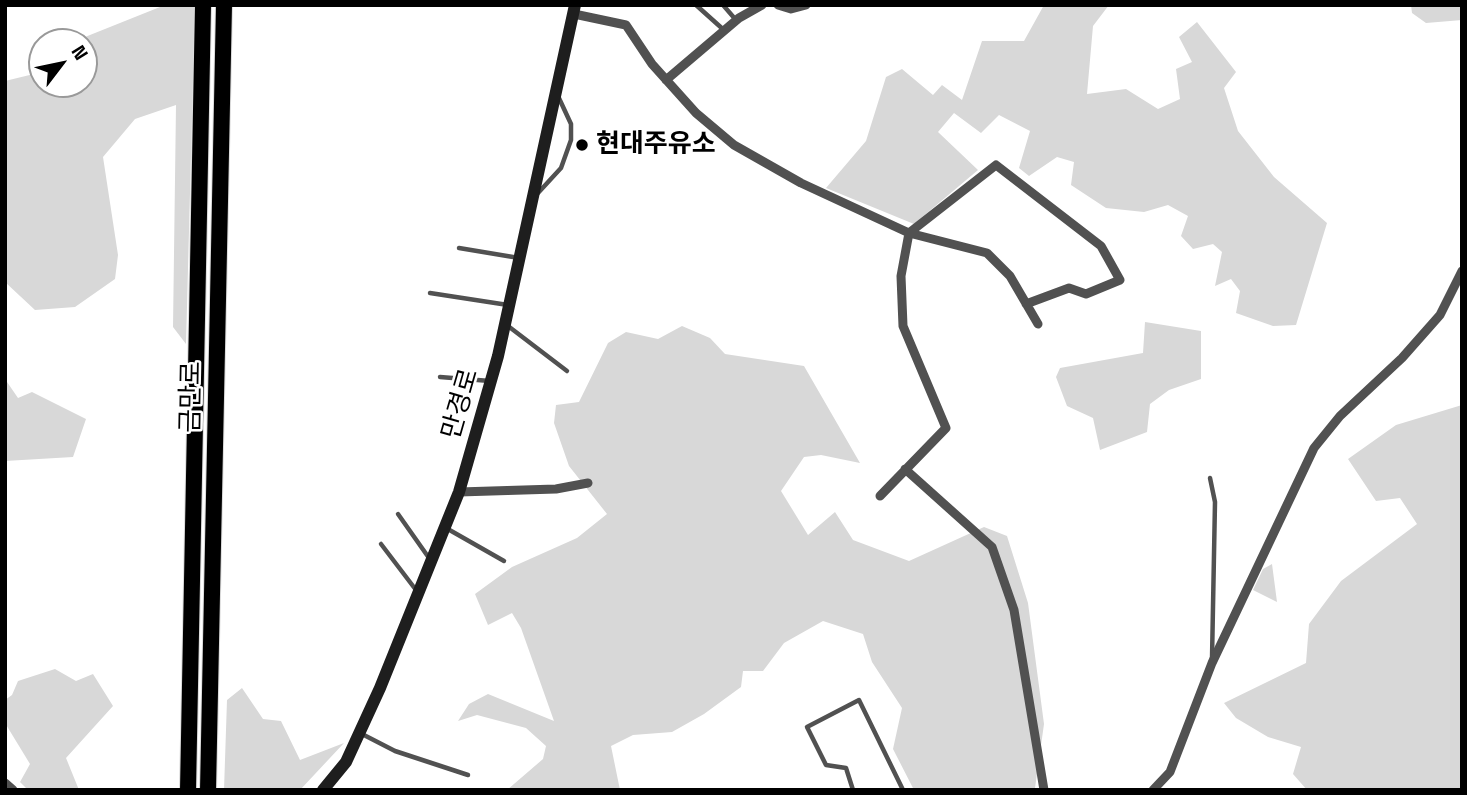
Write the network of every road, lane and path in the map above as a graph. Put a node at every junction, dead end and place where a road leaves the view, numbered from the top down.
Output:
1 (203, 5) edge
2 (225, 5) edge
3 (696, 5) edge
4 (723, 5) edge
5 (762, 5) edge
6 (778, 5) edge
7 (807, 5) edge
8 (574, 10) edge
9 (737, 21) junction
10 (726, 32) junction
11 (666, 80) junction
12 (555, 88) junction
13 (533, 198) junction
14 (909, 233) junction
15 (459, 247) dead end
16 (520, 258) junction
17 (1462, 271) edge
18 (429, 293) dead end
19 (1026, 304) junction
20 (509, 305) junction
21 (505, 323) junction
22 (1038, 324) dead end
23 (567, 371) dead end
24 (440, 377) dead end
25 (491, 382) junction
26 (905, 468) junction
27 (1210, 478) dead end
28 (588, 483) dead end
29 (459, 492) junction
30 (880, 496) dead end
31 (398, 514) dead end
32 (445, 528) junction
33 (381, 544) dead end
34 (431, 561) junction
35 (504, 561) dead end
36 (418, 593) junction
37 (1212, 663) junction
38 (360, 733) junction
39 (468, 775) dead end
40 (5, 783) edge
41 (13, 790) edge
42 (188, 790) edge
43 (208, 790) edge
44 (323, 790) edge
45 (853, 790) edge
46 (902, 790) edge
47 (1044, 790) edge
48 (1153, 790) edge

1 - 42 highway, 금만로
2 - 43 highway, 금만로
3 - 10 lane
4 - 9 lane
5 - 9 street
6 - 7 street
8 - 11 street
8 - 12 street, 만경로
9 - 10 street
10 - 11 street
11 - 14 street
12 - 13 street, 만경로
12 - 13 lane
13 - 16 street, 만경로
14 - 19 street
14 - 19 street
14 - 26 street
15 - 16 lane
16 - 20 street, 만경로
17 - 37 street
18 - 20 lane
19 - 22 street
20 - 21 street, 만경로
21 - 23 lane
21 - 25 street, 만경로
24 - 25 lane
25 - 29 street, 만경로
26 - 30 street
26 - 47 street
27 - 37 lane
28 - 29 street
29 - 32 street, 만경로
31 - 34 lane
32 - 34 street, 만경로
32 - 35 lane
33 - 36 lane
34 - 36 street, 만경로
36 - 38 street, 만경로
37 - 48 street
38 - 39 lane
38 - 44 street, 만경로
40 - 41 street
45 - 46 lane

